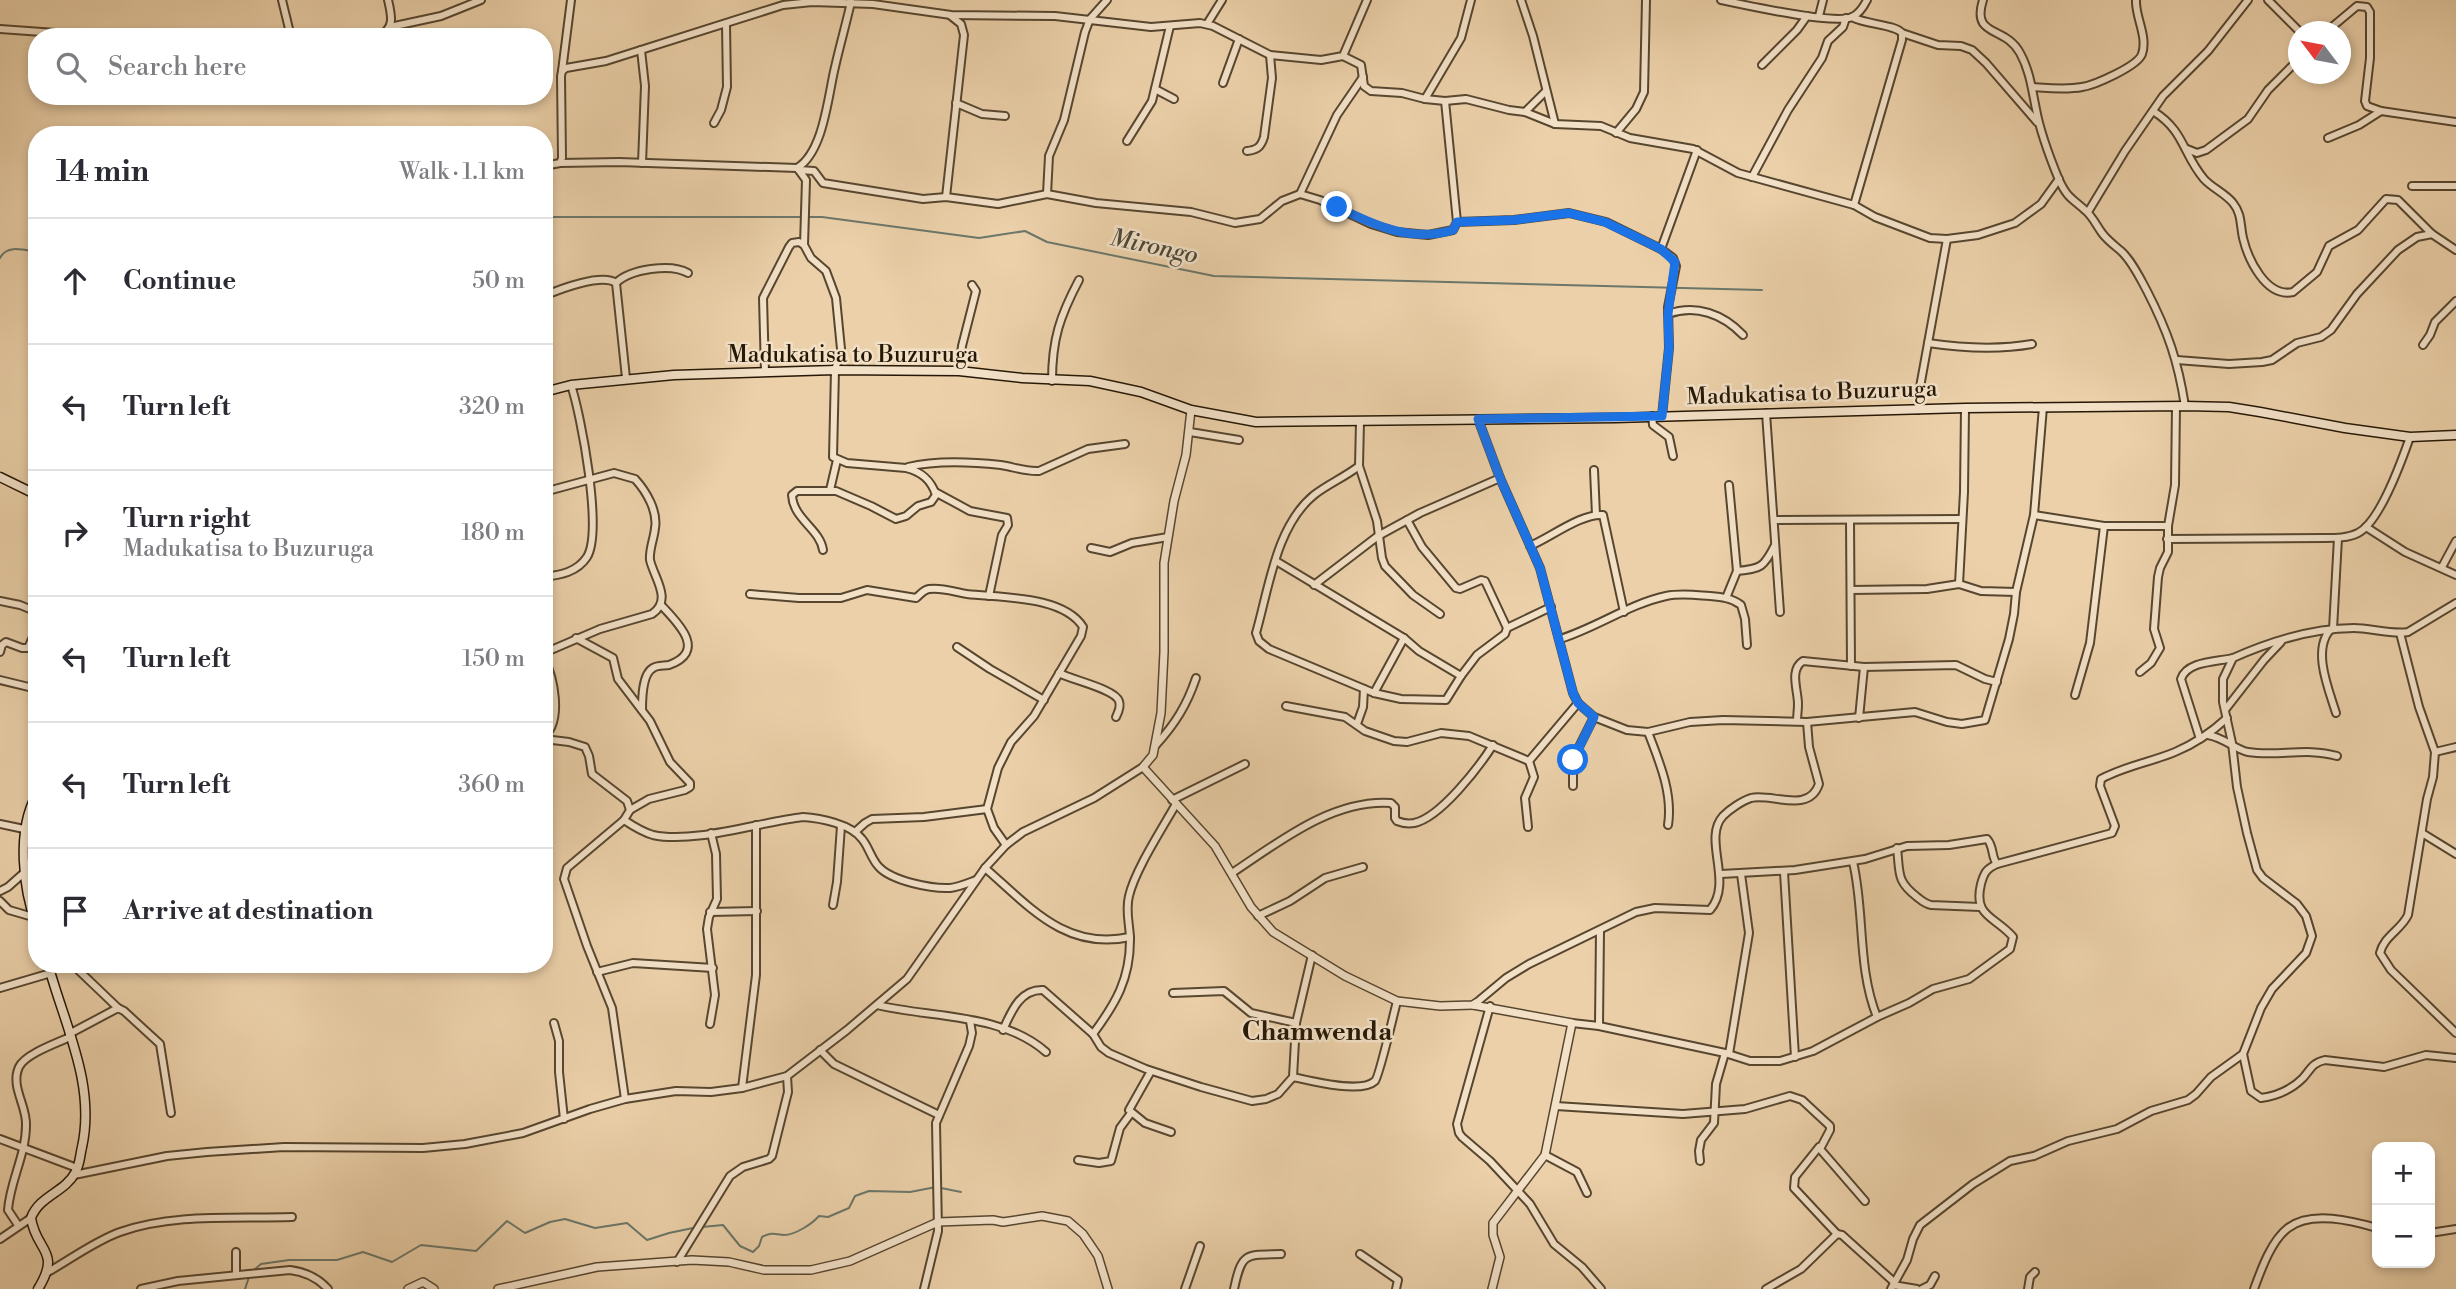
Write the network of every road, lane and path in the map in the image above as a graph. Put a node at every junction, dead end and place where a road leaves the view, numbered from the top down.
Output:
1 (282, 0) edge
2 (388, 0) edge
3 (481, 0) edge
4 (571, 0) edge
5 (1107, 0) edge
6 (1222, 0) edge
7 (1367, 0) edge
8 (1471, 0) edge
9 (1521, 0) edge
10 (1646, 0) edge
11 (1721, 0) edge
12 (1823, 0) edge
13 (1867, 0) edge
14 (1983, 0) edge
15 (2136, 0) edge
16 (2248, 0) edge
17 (2268, 0) edge
18 (781, 2) edge
19 (851, 2) junction
20 (893, 2) edge
21 (951, 15) junction
22 (1807, 16) junction
23 (1819, 16) junction
24 (1849, 17) junction
25 (1090, 19) junction
26 (2289, 21) edge
27 (2339, 21) edge
28 (726, 24) junction
29 (1207, 24) junction
30 (1170, 26) junction
31 (390, 27) joint
32 (289, 28) edge
33 (0, 29) edge
34 (28, 31) edge
35 (1902, 33) junction
36 (1239, 39) junction
37 (642, 50) junction
38 (1270, 55) junction
39 (1343, 56) junction
40 (1762, 65) dead end
41 (2288, 70) edge
42 (562, 71) junction
43 (1363, 76) junction
44 (1223, 83) dead end
45 (2033, 87) junction
46 (1155, 89) junction
47 (1546, 91) junction
48 (1174, 99) dead end
49 (1425, 99) junction
50 (1445, 101) junction
51 (956, 103) junction
52 (2153, 111) junction
53 (2381, 111) junction
54 (1525, 112) junction
55 (1005, 116) dead end
56 (713, 123) dead end
57 (2456, 123) edge
58 (1555, 124) junction
59 (2039, 125) junction
60 (1616, 133) junction
61 (2328, 138) dead end
62 (1127, 141) dead end
63 (2187, 149) junction
64 (1247, 150) dead end
65 (1697, 150) junction
66 (560, 163) junction
67 (642, 163) junction
68 (553, 164) edge
69 (798, 169) junction
70 (1752, 177) junction
71 (2059, 179) junction
72 (2412, 186) dead end
73 (2456, 186) edge
74 (1047, 194) junction
75 (1300, 194) junction
76 (946, 197) junction
77 (1854, 205) junction
78 (2088, 212) junction
79 (1457, 222) junction
80 (2432, 234) junction
81 (1947, 239) junction
82 (804, 245) junction
83 (1661, 249) junction
84 (2456, 250) edge
85 (688, 273) dead end
86 (1079, 280) dead end
87 (616, 283) junction
88 (972, 285) dead end
89 (553, 293) edge
90 (2456, 301) edge
91 (1668, 314) junction
92 (1743, 335) dead end
93 (1928, 343) junction
94 (2032, 344) dead end
95 (2423, 345) dead end
96 (2177, 360) junction
97 (835, 370) junction
98 (959, 371) junction
99 (765, 372) junction
100 (626, 378) junction
101 (1052, 380) junction
102 (571, 385) junction
103 (553, 390) edge
104 (2181, 406) junction
105 (2043, 407) junction
106 (1965, 408) junction
107 (1191, 410) junction
108 (1918, 410) junction
109 (1766, 413) junction
110 (1657, 416) junction
111 (1478, 419) junction
112 (1360, 422) junction
113 (1190, 432) junction
114 (2456, 435) edge
115 (2410, 437) junction
116 (1239, 440) dead end
117 (1125, 444) dead end
118 (1673, 456) dead end
119 (837, 460) junction
120 (1359, 466) junction
121 (906, 468) junction
122 (1594, 470) dead end
123 (0, 477) edge
124 (1500, 478) junction
125 (588, 481) junction
126 (1729, 485) dead end
127 (553, 490) edge
128 (830, 490) junction
129 (28, 491) edge
130 (934, 491) junction
131 (2034, 514) junction
132 (1596, 515) junction
133 (1962, 519) junction
134 (1407, 520) junction
135 (1774, 520) junction
136 (1850, 520) junction
137 (2104, 526) junction
138 (2168, 526) junction
139 (2366, 527) junction
140 (1378, 536) junction
141 (1168, 537) junction
142 (2167, 538) junction
143 (2338, 538) junction
144 (2456, 541) edge
145 (1775, 545) junction
146 (1530, 546) junction
147 (1091, 548) dead end
148 (823, 550) dead end
149 (1276, 561) junction
150 (2442, 567) junction
151 (1737, 570) junction
152 (2456, 575) edge
153 (553, 576) edge
154 (1314, 584) junction
155 (1959, 584) junction
156 (1851, 590) junction
157 (2016, 592) junction
158 (750, 594) dead end
159 (989, 596) junction
160 (1726, 598) junction
161 (0, 601) edge
162 (2456, 603) edge
163 (661, 605) junction
164 (1551, 607) junction
165 (28, 608) edge
166 (1624, 612) junction
167 (1780, 612) dead end
168 (1440, 614) dead end
169 (1507, 628) junction
170 (2331, 630) junction
171 (2400, 633) junction
172 (576, 638) junction
173 (1404, 638) junction
174 (1560, 639) junction
175 (2283, 641) junction
176 (1747, 645) dead end
177 (957, 647) dead end
178 (28, 648) edge
179 (553, 650) edge
180 (0, 652) edge
181 (2233, 658) junction
182 (1851, 666) junction
183 (1864, 667) junction
184 (2140, 672) dead end
185 (1059, 673) junction
186 (1461, 676) junction
187 (1196, 678) dead end
188 (0, 680) edge
189 (1997, 682) junction
190 (28, 687) edge
191 (1364, 689) junction
192 (1374, 693) junction
193 (553, 695) edge
194 (2076, 695) dead end
195 (1044, 700) junction
196 (1578, 703) junction
197 (1286, 706) dead end
198 (2225, 710) junction
199 (643, 712) junction
200 (2336, 713) dead end
201 (1116, 717) dead end
202 (1594, 717) junction
203 (1859, 718) junction
204 (2227, 718) junction
205 (1797, 722) junction
206 (1807, 722) junction
207 (553, 724) edge
208 (1357, 724) junction
209 (1648, 732) junction
210 (2203, 737) junction
211 (553, 739) edge
212 (2232, 743) junction
213 (1156, 745) junction
214 (1493, 745) junction
215 (2456, 747) edge
216 (2435, 752) junction
217 (2337, 756) dead end
218 (1529, 761) junction
219 (1245, 764) dead end
220 (1143, 767) junction
221 (1573, 786) dead end
222 (1174, 802) junction
223 (987, 809) junction
224 (630, 810) junction
225 (28, 812) edge
226 (624, 820) junction
227 (0, 824) edge
228 (755, 825) junction
229 (1668, 825) dead end
230 (841, 826) junction
231 (1528, 827) dead end
232 (23, 829) junction
233 (855, 832) junction
234 (711, 833) junction
235 (2422, 833) junction
236 (1006, 845) junction
237 (1897, 848) junction
238 (2456, 854) edge
239 (1853, 862) junction
240 (1997, 864) junction
241 (985, 867) junction
242 (1363, 867) dead end
243 (26, 871) junction
244 (1784, 872) junction
245 (1232, 873) junction
246 (1721, 874) junction
247 (1741, 874) junction
248 (978, 879) junction
249 (28, 884) edge
250 (0, 891) edge
251 (0, 901) edge
252 (833, 905) dead end
253 (1980, 907) junction
254 (757, 911) junction
255 (710, 912) junction
256 (28, 916) edge
257 (1258, 916) junction
258 (1600, 931) junction
259 (1130, 937) junction
260 (1312, 956) junction
261 (713, 968) junction
262 (597, 972) junction
263 (39, 973) edge
264 (51, 973) edge
265 (81, 973) edge
266 (0, 988) edge
267 (1173, 993) dead end
268 (1398, 1001) junction
269 (877, 1004) junction
270 (1475, 1004) junction
271 (1490, 1006) junction
272 (118, 1009) junction
273 (1877, 1017) junction
274 (970, 1021) junction
275 (554, 1023) dead end
276 (1296, 1023) junction
277 (1572, 1023) junction
278 (710, 1024) dead end
279 (1599, 1026) junction
280 (1003, 1030) junction
281 (2456, 1033) edge
282 (1093, 1034) junction
283 (70, 1036) junction
284 (820, 1050) junction
285 (1046, 1052) dead end
286 (1727, 1053) junction
287 (2243, 1054) junction
288 (1795, 1057) junction
289 (2456, 1058) edge
290 (1151, 1071) junction
291 (787, 1076) junction
292 (1293, 1077) junction
293 (741, 1088) junction
294 (625, 1100) junction
295 (1556, 1106) junction
296 (1715, 1111) junction
297 (171, 1113) dead end
298 (1130, 1114) junction
299 (939, 1115) junction
300 (564, 1119) junction
301 (1171, 1132) dead end
302 (0, 1139) edge
303 (23, 1147) junction
304 (1819, 1147) junction
305 (1545, 1155) junction
306 (1078, 1160) dead end
307 (1700, 1161) dead end
308 (76, 1172) junction
309 (1518, 1191) junction
310 (1587, 1193) dead end
311 (1865, 1201) dead end
312 (292, 1217) dead end
313 (31, 1218) junction
314 (937, 1223) junction
315 (18, 1225) junction
316 (2372, 1227) edge
317 (2456, 1229) edge
318 (2435, 1232) edge
319 (1837, 1234) junction
320 (0, 1239) edge
321 (1200, 1246) dead end
322 (236, 1252) dead end
323 (1281, 1254) dead end
324 (1360, 1254) dead end
325 (677, 1262) junction
326 (48, 1272) junction
327 (2035, 1272) dead end
328 (236, 1275) junction
329 (1935, 1276) dead end
330 (924, 1286) edge
331 (1893, 1286) edge
332 (38, 1289) edge
333 (141, 1289) edge
334 (328, 1289) edge
335 (408, 1289) edge
336 (434, 1289) edge
337 (498, 1289) edge
338 (931, 1289) edge
339 (1108, 1289) edge
340 (1185, 1289) edge
341 (1234, 1289) edge
342 (1396, 1289) edge
343 (1492, 1289) edge
344 (1601, 1289) edge
345 (1766, 1289) edge
346 (1917, 1289) edge
347 (1922, 1289) edge
348 (2028, 1289) edge
349 (2254, 1289) edge

1 - 32 street
2 - 31 street
3 - 31 street
4 - 42 street
5 - 25 street
6 - 29 street
7 - 39 street
8 - 49 street
9 - 47 street
10 - 60 street
11 - 22 street
12 - 23 street
13 - 24 street
14 - 45 street
15 - 45 street
16 - 52 street
17 - 26 street
18 - 19 street
18 - 28 street
19 - 20 street
19 - 69 street
20 - 21 street
21 - 25 street
21 - 51 street
22 - 23 street
22 - 40 street
23 - 24 street
24 - 35 street
24 - 70 street
25 - 30 street
25 - 74 street
27 - 53 street
28 - 37 street
28 - 56 street
29 - 30 street
29 - 36 street
30 - 46 street
33 - 34 street
35 - 59 street
35 - 77 street
36 - 38 street
36 - 44 street
37 - 42 street
37 - 67 street
38 - 39 street
38 - 64 street
39 - 43 street
41 - 63 street
42 - 66 street
43 - 49 street
43 - 75 street
45 - 59 street
46 - 48 street
46 - 62 street
47 - 54 street
47 - 58 street
49 - 50 street
50 - 54 street
50 - 79 street
51 - 55 street
51 - 76 street
52 - 63 street
52 - 78 street
53 - 57 street
53 - 61 street
54 - 58 street
58 - 60 street
59 - 71 street
60 - 65 street
63 - 80 street
65 - 70 street
65 - 83 street
66 - 67 street
66 - 68 street
67 - 69 street
69 - 76 street
69 - 82 street
70 - 77 street
71 - 78 street
71 - 81 street
72 - 73 street
74 - 75 street
74 - 76 street
75 - 79 street
77 - 81 street
78 - 96 street
79 - 83 street
80 - 84 street
80 - 96 street
81 - 93 street
82 - 97 street
82 - 99 street
83 - 91 street
85 - 87 street
86 - 101 street
87 - 89 street
87 - 100 street
88 - 98 street
90 - 95 street
91 - 92 street
91 - 110 street
93 - 94 street
93 - 108 street
96 - 104 street
97 - 98 main road, Madukatisa to Buzuruga
97 - 99 main road, Madukatisa to Buzuruga
97 - 119 street
98 - 101 main road, Madukatisa to Buzuruga
99 - 100 main road, Madukatisa to Buzuruga
100 - 102 main road, Madukatisa to Buzuruga
101 - 107 main road, Madukatisa to Buzuruga
102 - 103 main road, Madukatisa to Buzuruga
102 - 125 street
104 - 105 main road, Madukatisa to Buzuruga
104 - 115 main road, Madukatisa to Buzuruga
104 - 138 street
105 - 106 main road, Madukatisa to Buzuruga
105 - 131 street
106 - 108 main road, Madukatisa to Buzuruga
106 - 133 street
107 - 112 main road, Madukatisa to Buzuruga
107 - 113 street
108 - 109 main road, Madukatisa to Buzuruga
109 - 110 main road, Madukatisa to Buzuruga
109 - 135 street
110 - 111 main road, Madukatisa to Buzuruga
110 - 118 street
111 - 112 main road, Madukatisa to Buzuruga
111 - 124 street
112 - 120 street
113 - 116 street
113 - 141 street
114 - 115 main road, Madukatisa to Buzuruga
115 - 139 street
117 - 121 street
119 - 121 street
119 - 128 street
120 - 140 street
120 - 149 street
121 - 130 street
122 - 132 street
123 - 129 main road
124 - 134 street
124 - 146 street
125 - 127 street
125 - 153 street
125 - 163 street
126 - 151 street
128 - 130 street
128 - 148 street
130 - 159 street
131 - 137 street
131 - 157 street
132 - 146 street
132 - 166 street
133 - 136 street
133 - 155 street
134 - 140 street
134 - 169 street
135 - 136 street
135 - 145 street
136 - 156 street
137 - 138 street
137 - 194 street
138 - 142 street
139 - 143 street
139 - 150 street
140 - 154 street
140 - 168 street
141 - 147 street
141 - 213 street
142 - 143 street
142 - 184 street
143 - 170 street
144 - 150 street
145 - 151 street
145 - 167 street
146 - 164 street
149 - 154 street
149 - 191 street
150 - 152 street
151 - 160 street
154 - 173 street
155 - 156 street
155 - 157 street
156 - 182 street
157 - 189 street
158 - 159 street
159 - 185 street
160 - 166 street
160 - 176 street
161 - 165 street
162 - 171 street
163 - 172 street
163 - 199 street
164 - 169 street
164 - 174 street
166 - 174 street
169 - 186 street
170 - 171 street
170 - 175 street
170 - 200 street
171 - 216 street
172 - 179 street
172 - 199 street
173 - 186 street
173 - 192 street
174 - 196 street
175 - 181 street
175 - 198 street
177 - 195 street
178 - 180 street
181 - 198 street
181 - 210 street
182 - 183 street
182 - 205 street
183 - 189 street
183 - 203 street
185 - 195 street
185 - 201 street
186 - 192 street
187 - 213 street
188 - 190 street
189 - 203 street
191 - 192 street
191 - 208 street
193 - 207 street
195 - 223 street
196 - 202 street
196 - 218 street
197 - 208 street
198 - 204 street
199 - 224 street
202 - 209 street
202 - 221 street
203 - 206 street
204 - 210 street
204 - 212 street
205 - 206 street
205 - 209 street
206 - 246 street
208 - 214 street
209 - 229 street
210 - 212 street
210 - 240 street
211 - 224 street
212 - 217 street
212 - 287 street
213 - 220 street
214 - 218 street
214 - 245 street
215 - 216 street
216 - 235 street
218 - 231 street
219 - 222 street
220 - 222 street
220 - 236 street
222 - 245 street
222 - 259 street
223 - 233 street
223 - 236 street
224 - 226 street
225 - 232 main road
226 - 234 street
226 - 262 street
227 - 232 street
228 - 230 street
228 - 234 street
228 - 254 street
230 - 233 street
230 - 252 street
232 - 243 main road
233 - 248 street
234 - 255 street
235 - 238 street
235 - 281 street
236 - 241 street
237 - 239 street
237 - 240 street
237 - 253 street
239 - 244 street
239 - 273 street
240 - 253 street
241 - 248 street
241 - 259 street
242 - 257 street
243 - 249 main road
243 - 250 street
244 - 247 street
244 - 288 street
245 - 257 street
246 - 247 street
246 - 258 street
247 - 286 street
248 - 269 street
251 - 256 street
253 - 273 street
254 - 255 street
254 - 293 street
255 - 261 street
257 - 260 street
258 - 270 street
258 - 279 street
259 - 282 street
260 - 268 street
260 - 276 street
261 - 262 street
261 - 278 street
262 - 294 street
263 - 266 street
264 - 283 main road
265 - 272 street
267 - 276 street
268 - 270 street
268 - 292 street
269 - 274 street
269 - 284 street
270 - 271 street
271 - 277 street
271 - 309 street
272 - 283 street
272 - 297 street
273 - 288 street
274 - 280 street
274 - 299 street
275 - 300 street
276 - 292 street
277 - 279 street
277 - 295 street
279 - 286 street
280 - 282 street
280 - 285 street
282 - 290 street
283 - 303 street
283 - 308 main road
284 - 291 street
284 - 299 street
286 - 288 street
286 - 296 street
287 - 289 street
287 - 331 street
290 - 292 street
290 - 298 street
291 - 293 street
291 - 325 street
293 - 294 street
294 - 300 street
295 - 296 street
295 - 305 street
296 - 304 street
296 - 307 street
298 - 301 street
298 - 306 street
299 - 314 street
300 - 308 street
302 - 303 street
303 - 308 street
303 - 315 street
304 - 311 street
304 - 319 street
305 - 309 street
305 - 310 street
308 - 313 main road
309 - 343 street
309 - 344 street
312 - 326 street
313 - 315 street
313 - 326 main road
314 - 325 street
314 - 330 street
314 - 339 street
315 - 320 street
316 - 349 street
317 - 318 street
319 - 331 street
319 - 345 street
321 - 340 street
322 - 328 street
323 - 341 street
324 - 342 street
325 - 337 street
326 - 332 main road
327 - 348 street
328 - 333 street
328 - 334 street
329 - 347 street
330 - 338 street
331 - 346 street
335 - 336 street

